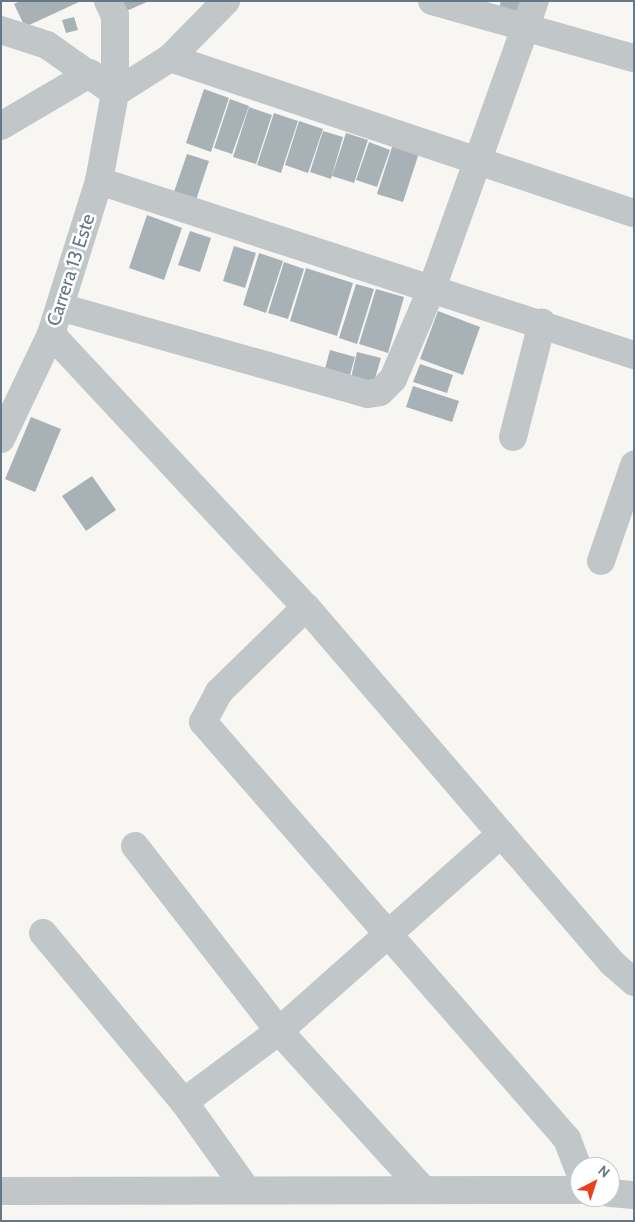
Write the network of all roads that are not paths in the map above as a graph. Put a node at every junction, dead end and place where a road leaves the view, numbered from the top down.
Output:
1 (108, 1) edge
2 (226, 1) edge
3 (432, 1) edge
4 (535, 1) edge
5 (526, 27) junction
6 (1, 30) edge
7 (170, 58) junction
8 (634, 58) edge
9 (91, 73) junction
10 (115, 93) junction
11 (1, 126) edge
12 (478, 160) junction
13 (100, 181) junction
14 (634, 213) edge
15 (432, 288) junction
16 (60, 307) junction
17 (542, 323) junction
18 (51, 334) junction
19 (634, 355) edge
20 (1, 387) edge
21 (14, 412) junction
22 (513, 437) dead end
23 (1, 439) edge
24 (634, 465) edge
25 (601, 561) dead end
26 (306, 607) junction
27 (501, 834) junction
28 (135, 846) dead end
29 (43, 933) dead end
30 (387, 933) junction
31 (634, 982) edge
32 (279, 1031) junction
33 (184, 1102) junction
34 (574, 1157) edge
35 (422, 1188) junction
36 (246, 1189) junction
37 (570, 1190) edge
38 (1, 1191) edge
39 (620, 1194) edge
40 (634, 1195) edge

1 - 10 street, Carrera 13 Este
2 - 7 street
3 - 5 street
4 - 5 street
5 - 8 street
5 - 12 street
6 - 9 street
7 - 10 street
7 - 12 street
9 - 10 street
9 - 11 street
10 - 13 street, Carrera 13 Este
12 - 14 street
12 - 15 street
13 - 15 street
13 - 16 street, Carrera 13 Este
15 - 16 street
15 - 17 street
16 - 18 street, Carrera 13 Este
17 - 19 street
17 - 22 street
18 - 21 street, Carrera 13 Este
18 - 26 street
20 - 21 street
21 - 23 street, Carrera 13 Este
24 - 25 street
26 - 27 street
26 - 30 street
27 - 30 street
27 - 31 street
28 - 32 street
29 - 33 street
30 - 32 street
30 - 34 street
32 - 33 street
32 - 35 street
33 - 36 street
35 - 36 street
35 - 37 street
36 - 38 street
39 - 40 street

